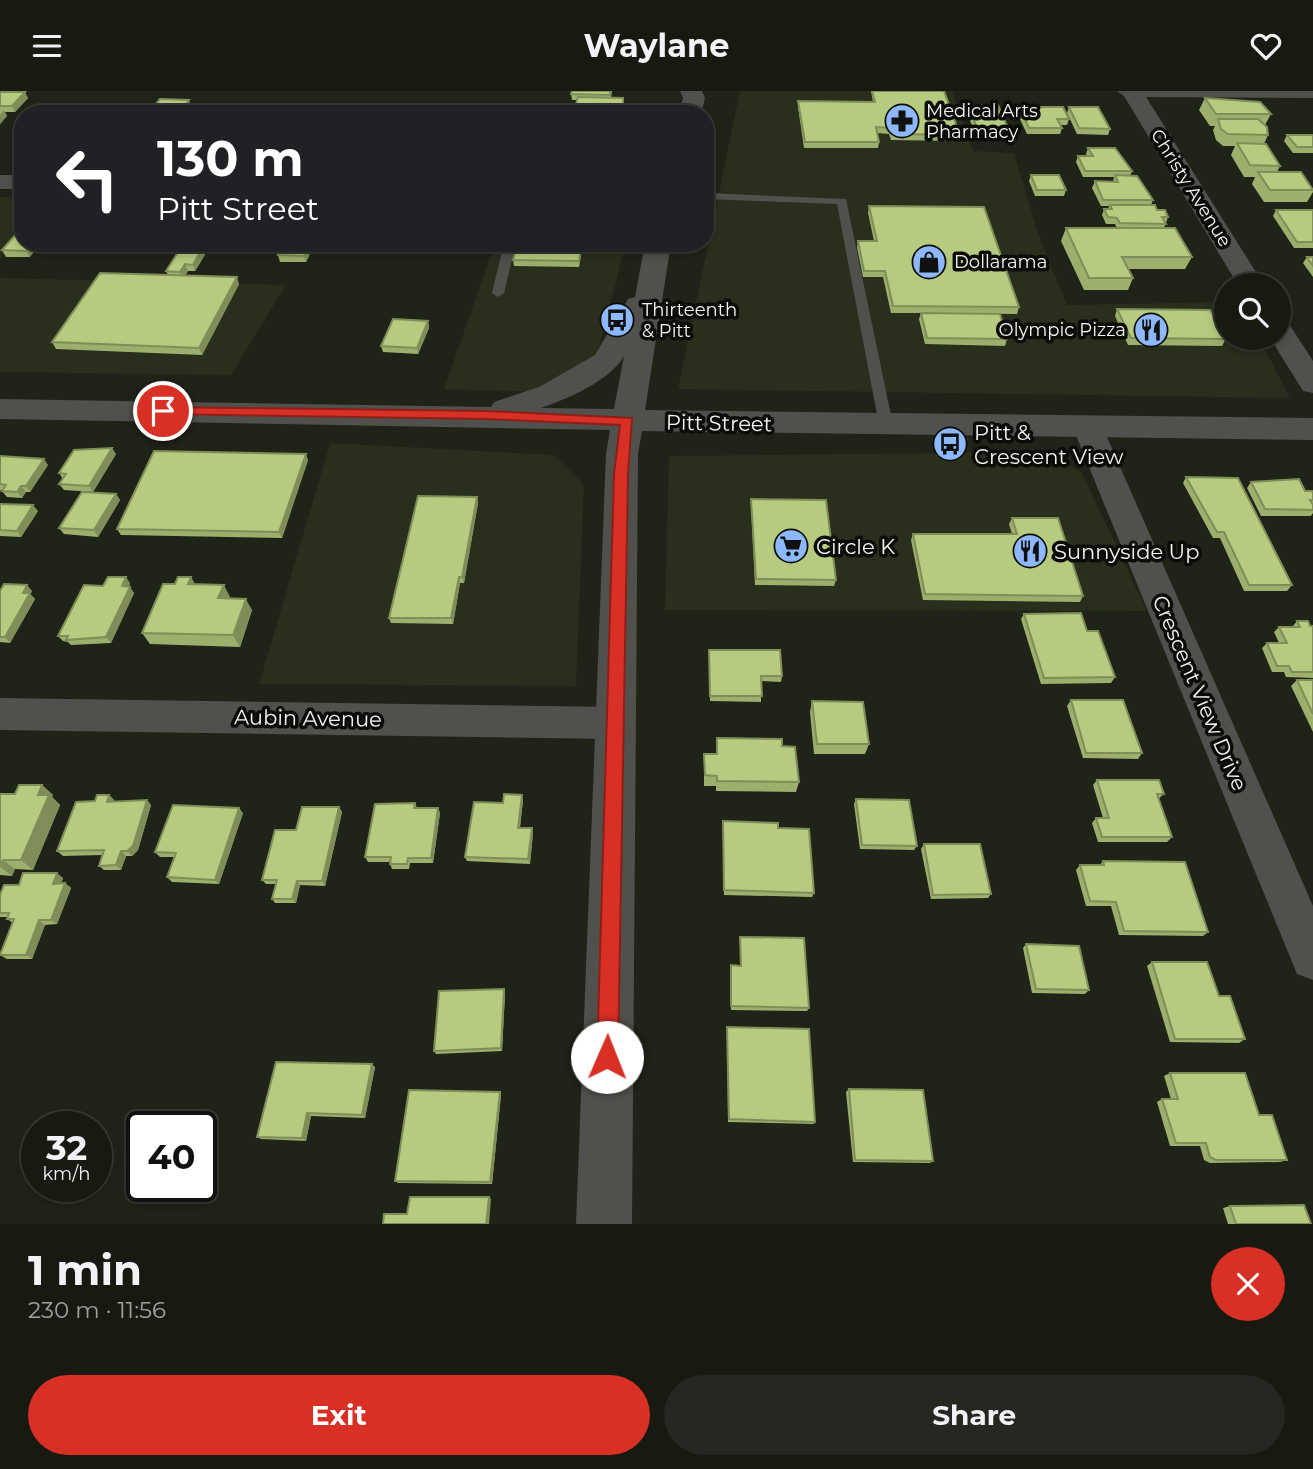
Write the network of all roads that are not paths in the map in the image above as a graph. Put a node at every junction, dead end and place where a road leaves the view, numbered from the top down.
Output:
1 (1129, 91) edge
2 (1313, 92) edge
3 (714, 196) edge
4 (508, 252) edge
5 (656, 252) edge
6 (1243, 273) edge
7 (650, 284) junction
8 (498, 292) dead end
9 (1291, 349) edge
10 (1313, 384) edge
11 (0, 409) edge
12 (487, 415) junction
13 (627, 421) junction
14 (886, 425) junction
15 (1088, 428) junction
16 (1313, 429) edge
17 (0, 714) edge
18 (615, 723) junction
19 (1313, 958) edge
20 (604, 1224) edge

1 - 2 street
1 - 6 street, Christy Avenue
3 - 14 lane
4 - 8 lane
5 - 7 street
7 - 12 street
7 - 13 street
9 - 10 street
11 - 12 street, Pitt Street
12 - 13 street, Pitt Street
13 - 14 street, Pitt Street
13 - 18 street
14 - 15 street, Pitt Street
15 - 16 street, Pitt Street
15 - 19 street, Crescent View Drive
17 - 18 street, Aubin Avenue
18 - 20 street

